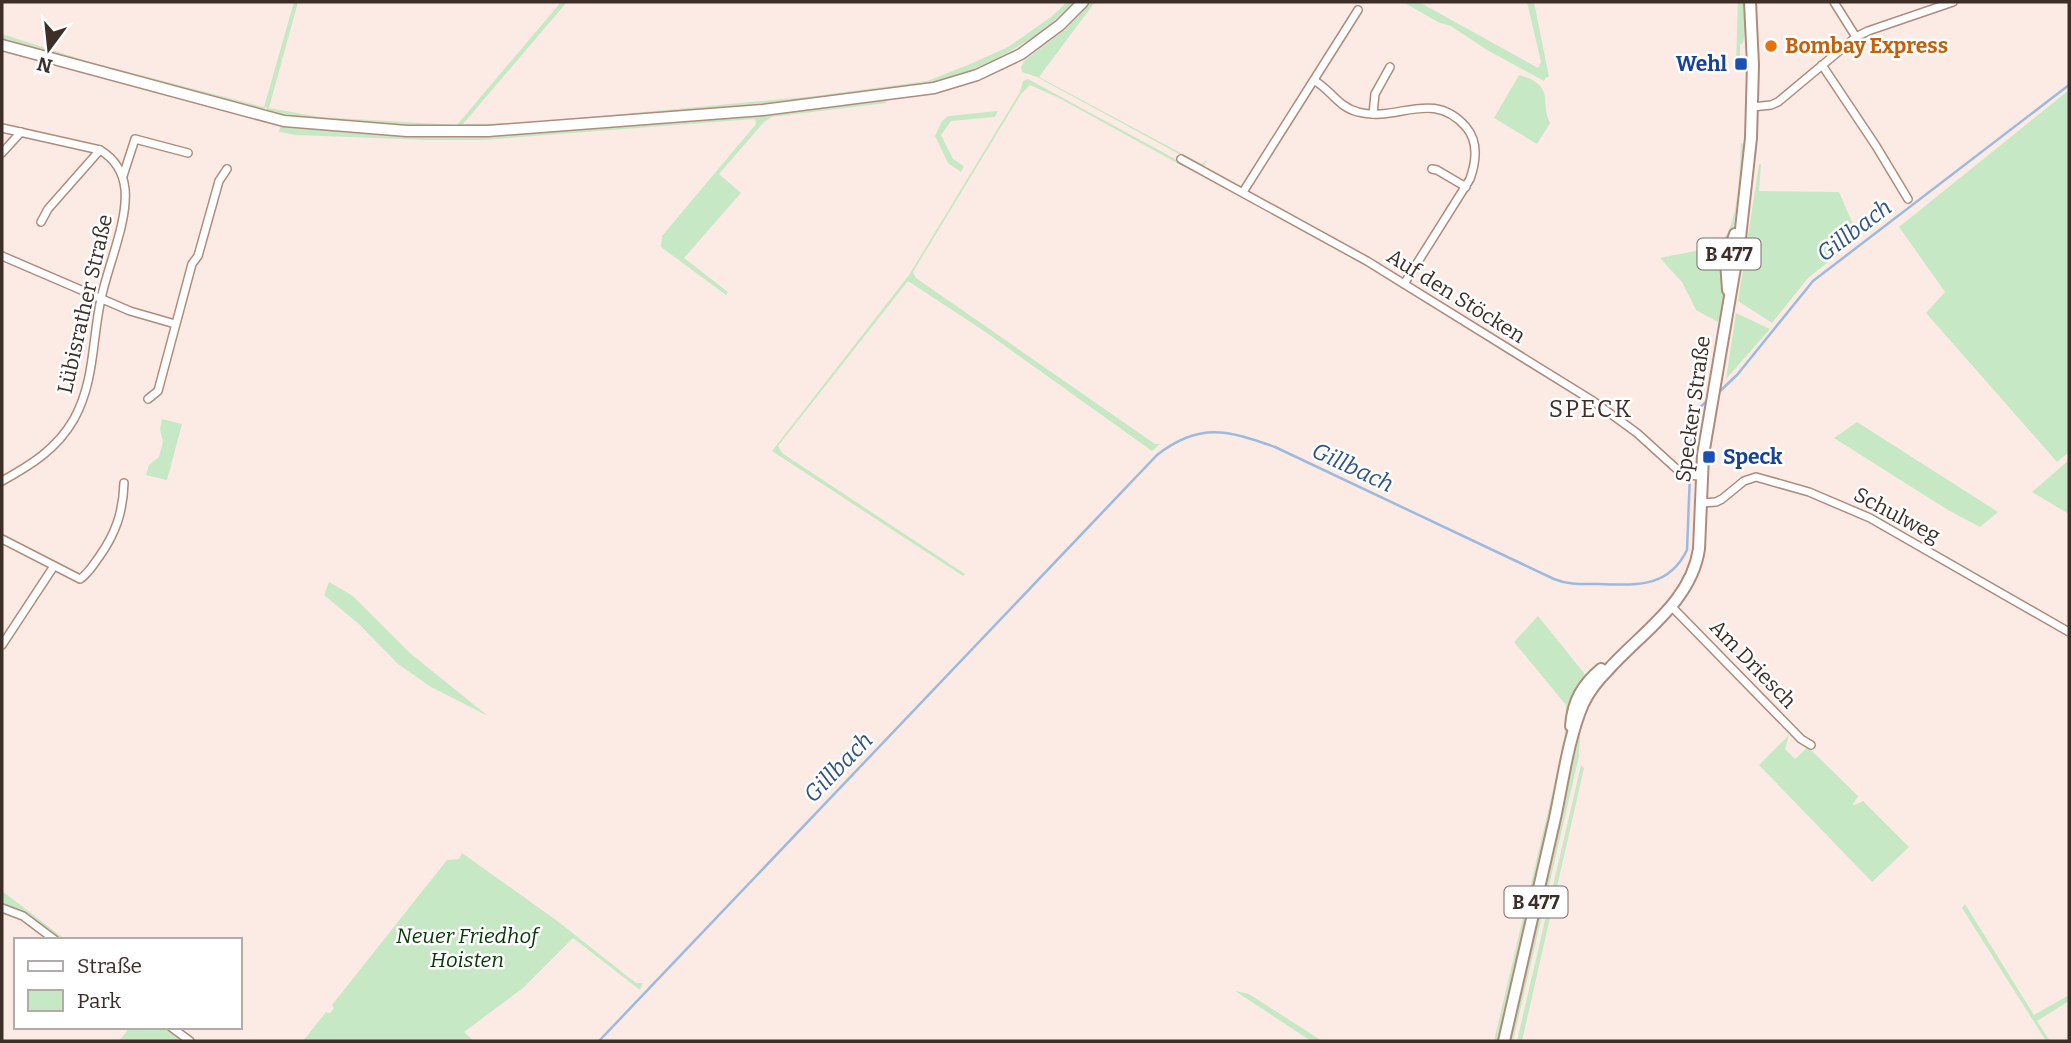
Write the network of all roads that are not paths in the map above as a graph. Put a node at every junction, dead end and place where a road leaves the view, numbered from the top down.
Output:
1 (1083, 2) edge
2 (1750, 2) edge
3 (1834, 2) edge
4 (1951, 2) edge
5 (1358, 10) dead end
6 (1856, 37) junction
7 (2, 45) edge
8 (1822, 65) junction
9 (1390, 67) dead end
10 (1315, 81) junction
11 (1752, 107) junction
12 (1373, 114) junction
13 (2, 128) edge
14 (21, 132) junction
15 (100, 150) junction
16 (2, 153) edge
17 (188, 153) dead end
18 (1181, 159) dead end
19 (228, 169) dead end
20 (1432, 169) dead end
21 (123, 177) junction
22 (1465, 187) junction
23 (1243, 192) junction
24 (1908, 199) dead end
25 (41, 222) dead end
26 (3, 259) edge
27 (1404, 284) junction
28 (100, 299) junction
29 (175, 324) junction
30 (148, 399) dead end
31 (1701, 476) junction
32 (2, 481) edge
33 (124, 482) dead end
34 (1701, 503) junction
35 (2, 539) edge
36 (54, 566) junction
37 (1671, 606) junction
38 (2069, 632) edge
39 (2, 645) edge
40 (1811, 745) dead end
41 (2, 908) edge
42 (52, 938) edge
43 (174, 1029) edge
44 (190, 1041) edge
45 (1504, 1041) edge

1 - 7 main road
2 - 11 main road, Specker Straße / B 477
3 - 6 street
4 - 6 street
5 - 10 street
6 - 8 street
8 - 11 street
8 - 24 street
9 - 12 street
10 - 12 street
10 - 23 street
11 - 31 main road, Specker Straße / B 477
12 - 22 street
13 - 14 street
14 - 15 street
14 - 16 street
15 - 21 street
15 - 25 street
17 - 21 street, Lübisrather Straße
18 - 23 street, Auf den Stöcken
19 - 29 street
20 - 22 street
21 - 28 street, Lübisrather Straße
22 - 27 street
23 - 27 street, Auf den Stöcken
26 - 28 street
27 - 31 street, Auf den Stöcken
28 - 29 street
28 - 32 street, Lübisrather Straße
29 - 30 street
31 - 34 main road, Specker Straße / B 477
33 - 36 street
34 - 37 main road, Specker Straße / B 477
34 - 38 street, Schulweg
35 - 36 street
36 - 39 street
37 - 40 street, Am Driesch
37 - 45 main road, Specker Straße / B 477
41 - 42 street
43 - 44 street

